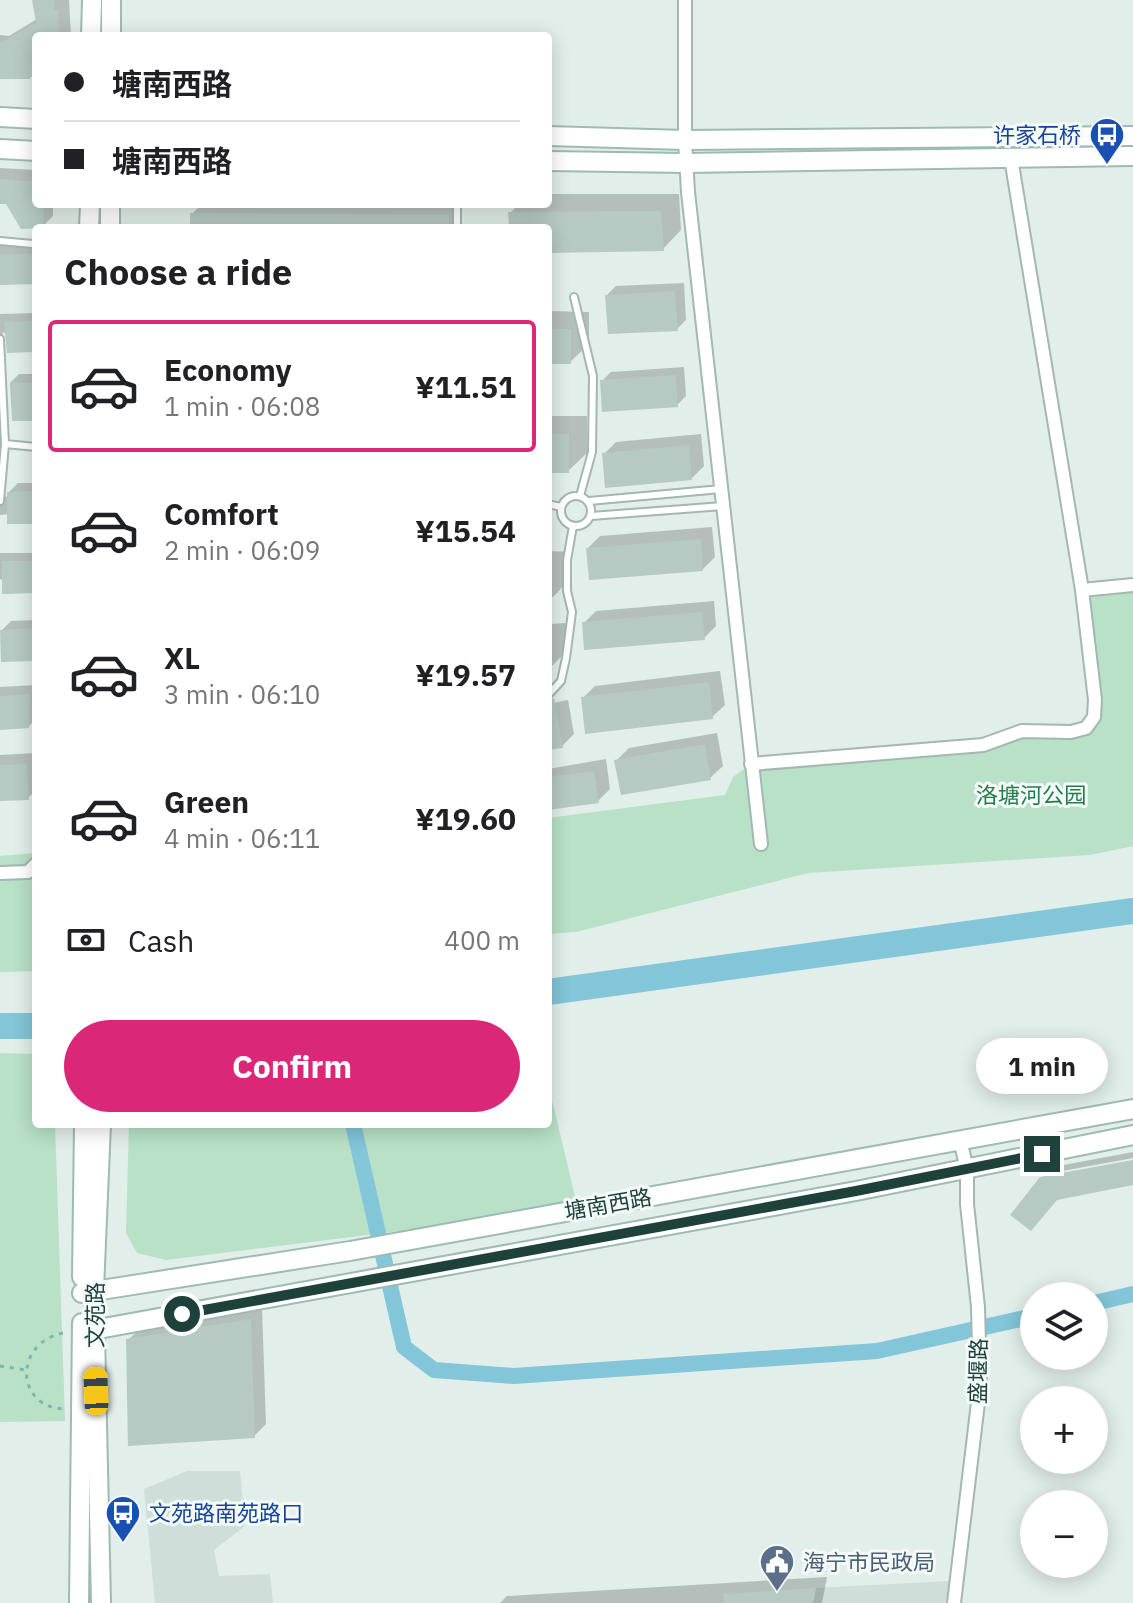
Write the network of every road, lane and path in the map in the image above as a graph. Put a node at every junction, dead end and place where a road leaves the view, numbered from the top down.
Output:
1 (92, 0) edge
2 (111, 0) edge
3 (685, 0) edge
4 (91, 32) edge
5 (111, 32) edge
6 (0, 117) edge
7 (32, 119) edge
8 (552, 136) edge
9 (1133, 136) edge
10 (685, 140) junction
11 (0, 149) edge
12 (32, 151) edge
13 (1133, 156) edge
14 (1011, 158) junction
15 (552, 161) edge
16 (686, 163) junction
17 (0, 241) edge
18 (32, 244) edge
19 (574, 297) dead end
20 (0, 339) edge
21 (5, 444) junction
22 (32, 447) edge
23 (721, 489) junction
24 (580, 496) junction
25 (0, 501) edge
26 (589, 501) junction
27 (552, 505) edge
28 (723, 506) junction
29 (561, 507) junction
30 (591, 516) junction
31 (573, 526) junction
32 (1133, 585) edge
33 (1082, 590) junction
34 (552, 691) edge
35 (751, 764) junction
36 (761, 844) dead end
37 (32, 868) edge
38 (0, 873) edge
39 (1133, 1109) edge
40 (84, 1128) edge
41 (101, 1128) edge
42 (1133, 1135) edge
43 (960, 1140) junction
44 (967, 1169) junction
45 (88, 1291) junction
46 (79, 1332) junction
47 (0, 1366) edge
48 (26, 1370) junction
49 (66, 1409) dead end
50 (79, 1603) edge
51 (101, 1603) edge
52 (954, 1603) edge

1 - 4 main road
2 - 5 main road
3 - 10 street
6 - 7 main road
8 - 10 main road
9 - 10 main road
10 - 16 street
11 - 12 main road
13 - 14 main road
14 - 16 main road
14 - 33 street
15 - 16 main road
16 - 23 street
17 - 18 lane
19 - 24 lane
20 - 21 lane
21 - 22 lane
21 - 25 lane
23 - 26 lane
23 - 28 street
24 - 26 lane
24 - 29 lane
26 - 30 lane
27 - 29 lane
28 - 30 lane
28 - 35 street
29 - 31 lane
30 - 31 lane
31 - 34 lane
32 - 33 street
33 - 35 street
35 - 36 street
37 - 38 street
39 - 43 main road, 塘南西路
40 - 45 main road, 文苑路
41 - 45 main road, 文苑路
42 - 44 main road, 塘南西路
43 - 44 street, 盛堰路
43 - 45 main road, 塘南西路
44 - 46 main road, 塘南西路
44 - 52 street, 盛堰路
45 - 46 main road, 文苑路
46 - 48 path
46 - 50 main road, 文苑路
46 - 51 main road, 文苑路
47 - 48 path
48 - 49 path

